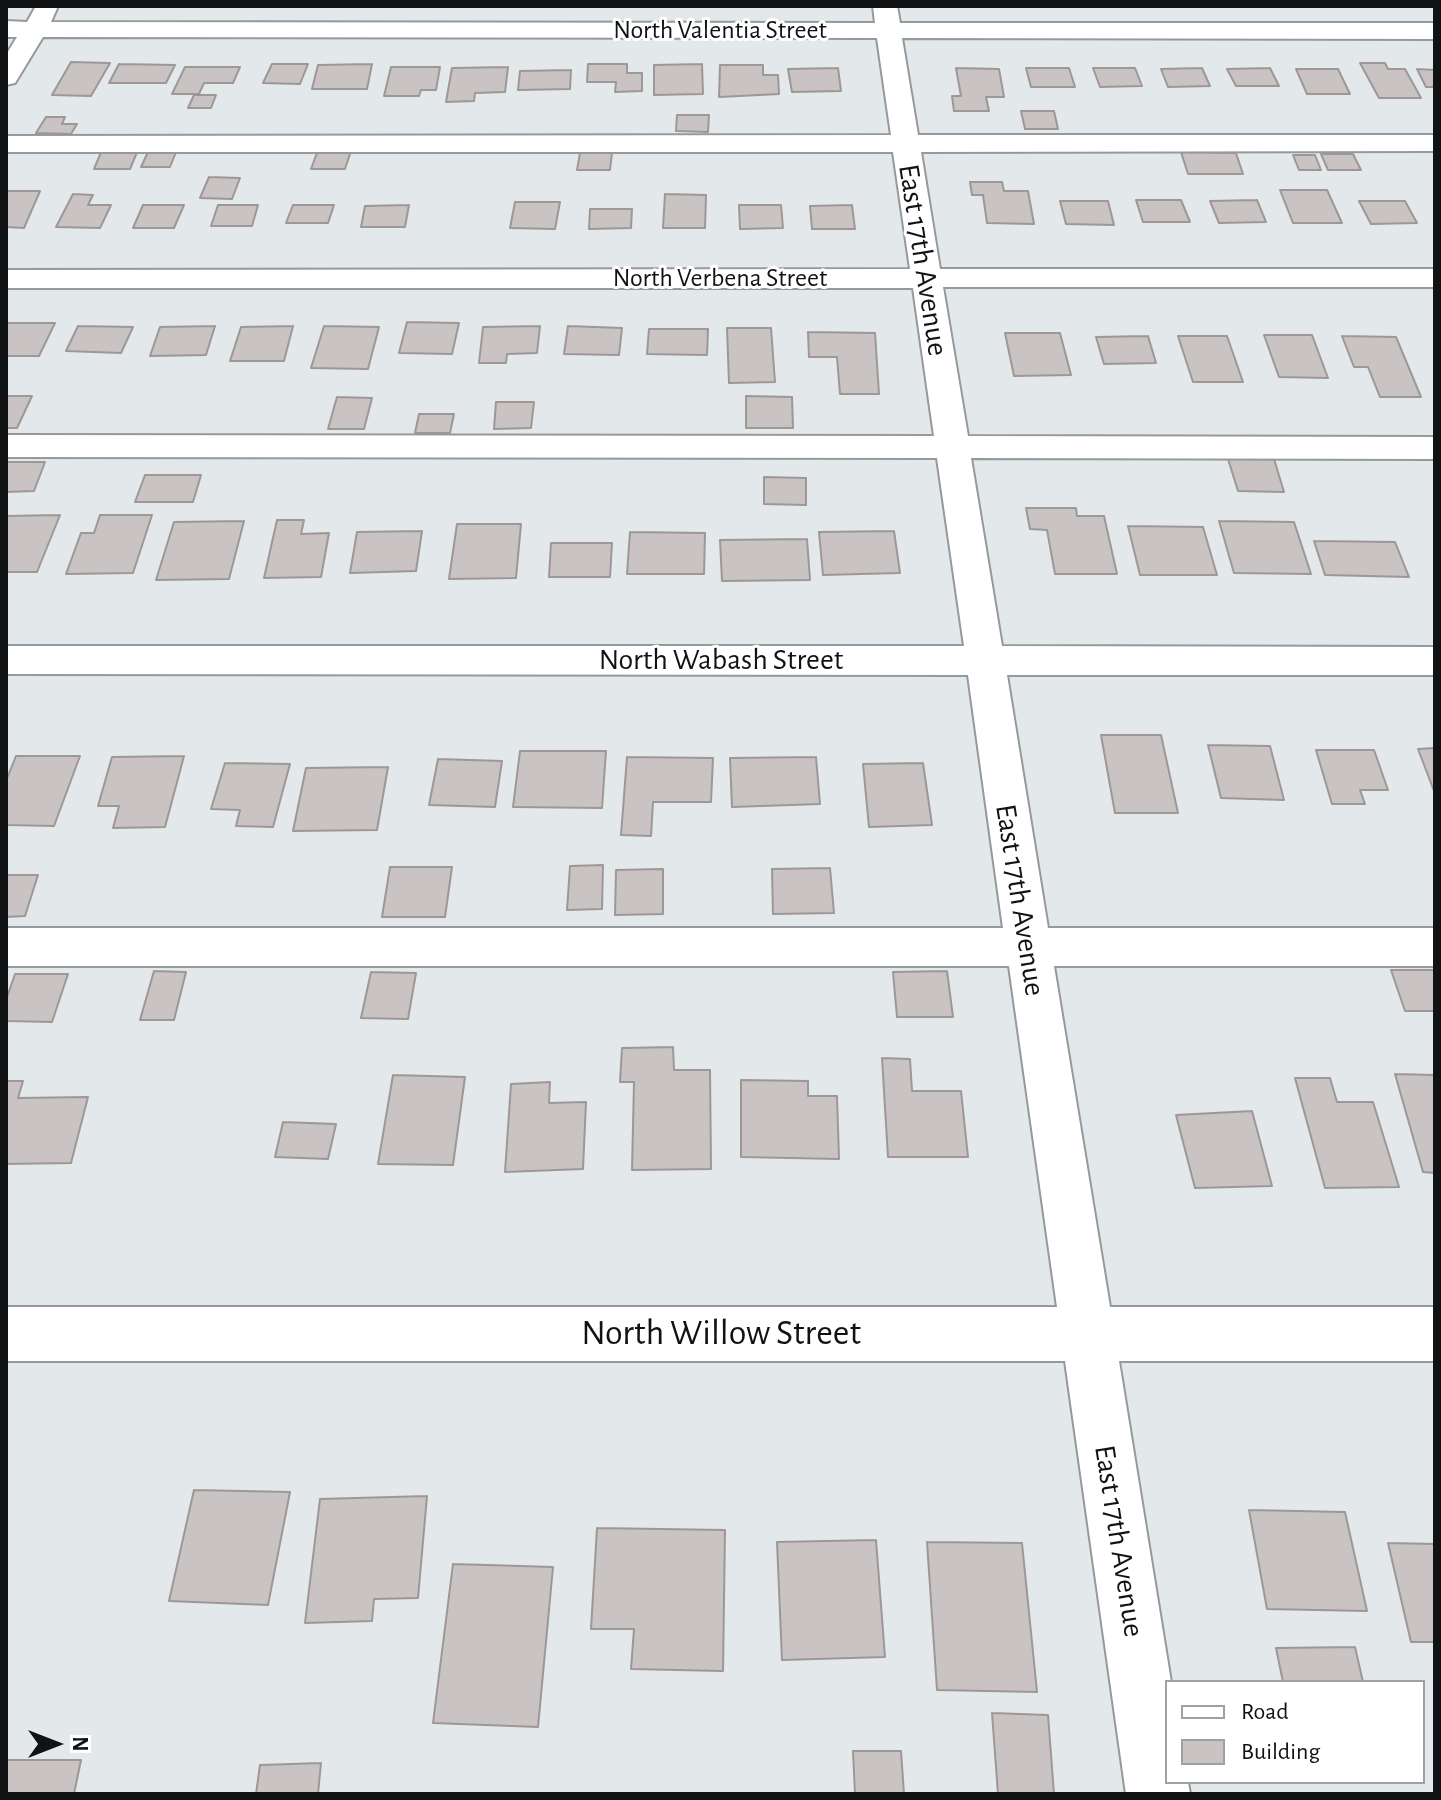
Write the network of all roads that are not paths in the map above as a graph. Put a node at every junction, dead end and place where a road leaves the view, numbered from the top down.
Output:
1 (48, 6) edge
2 (886, 18) edge
3 (6, 29) edge
4 (34, 29) junction
5 (1435, 31) edge
6 (6, 77) edge
7 (905, 143) junction
8 (1435, 143) edge
9 (6, 144) edge
10 (925, 277) junction
11 (1435, 278) edge
12 (6, 279) edge
13 (6, 446) edge
14 (950, 446) junction
15 (1435, 448) edge
16 (6, 660) edge
17 (983, 660) junction
18 (1435, 661) edge
19 (6, 947) edge
20 (1435, 947) edge
21 (1027, 948) junction
22 (1087, 1333) junction
23 (6, 1334) edge
24 (1435, 1334) edge
25 (1158, 1794) edge

1 - 4 street
2 - 4 street, North Valentia Street
2 - 5 street, North Valentia Street
2 - 7 street, East 17th Avenue
3 - 4 street, North Valentia Street
4 - 6 street
7 - 8 street
7 - 9 street
7 - 10 street, East 17th Avenue
10 - 11 street, North Verbena Street
10 - 12 street, North Verbena Street
10 - 14 street, East 17th Avenue
13 - 14 street
14 - 15 street
14 - 17 street, East 17th Avenue
16 - 17 street, North Wabash Street
17 - 18 street, North Wabash Street
17 - 21 street, East 17th Avenue
19 - 21 street
20 - 21 street
21 - 22 street, East 17th Avenue
22 - 23 street, North Willow Street
22 - 24 street, North Willow Street
22 - 25 street, East 17th Avenue

